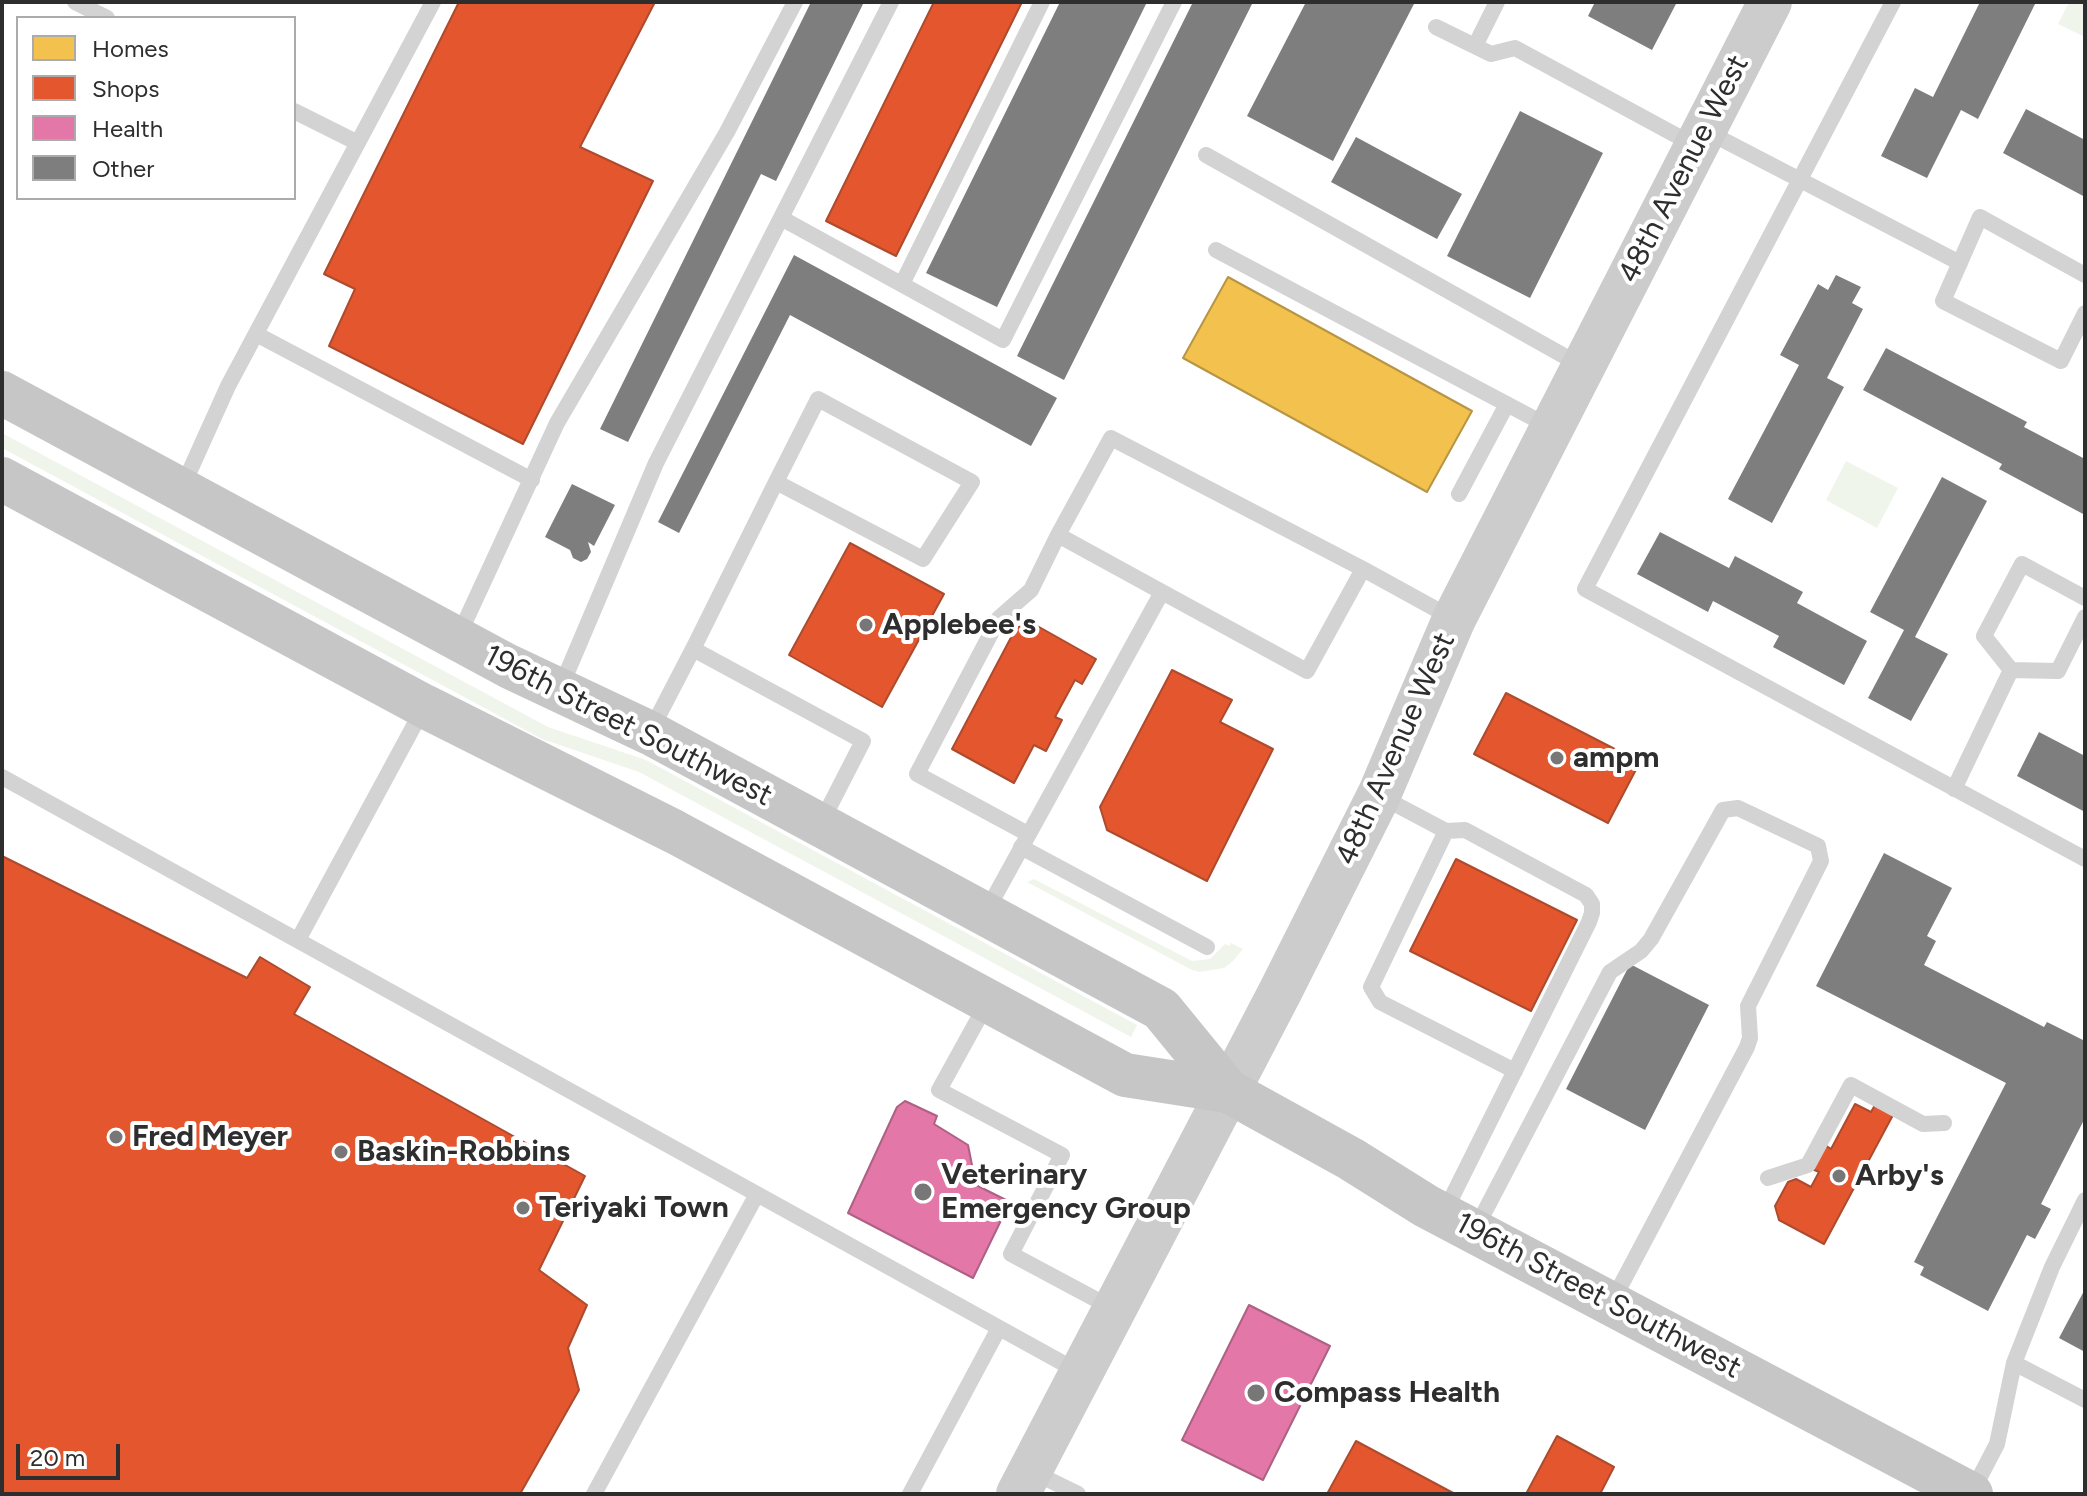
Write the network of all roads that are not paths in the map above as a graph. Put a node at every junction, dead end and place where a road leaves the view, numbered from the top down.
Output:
1 (75, 2) edge
2 (433, 2) edge
3 (795, 2) edge
4 (891, 2) edge
5 (1042, 2) edge
6 (1174, 2) edge
7 (1497, 2) edge
8 (1770, 2) edge
9 (1893, 2) edge
10 (103, 16) edge
11 (1436, 27) dead end
12 (1475, 46) junction
13 (296, 112) edge
14 (1700, 138) junction
15 (358, 143) junction
16 (1206, 155) dead end
17 (1798, 179) junction
18 (781, 218) junction
19 (1216, 250) dead end
20 (1960, 263) junction
21 (2085, 275) edge
22 (902, 284) junction
23 (2085, 313) edge
24 (256, 334) junction
25 (1583, 366) junction
26 (2, 393) edge
27 (1507, 404) junction
28 (1552, 428) junction
29 (2, 479) edge
30 (532, 480) junction
31 (776, 482) junction
32 (181, 490) junction
33 (1459, 494) dead end
34 (1058, 535) junction
35 (1363, 569) junction
36 (1162, 592) junction
37 (2085, 598) edge
38 (2085, 617) edge
39 (1454, 619) junction
40 (457, 638) junction
41 (693, 649) junction
42 (2011, 670) junction
43 (560, 690) junction
44 (424, 706) junction
45 (650, 733) junction
46 (2, 777) edge
47 (1954, 789) junction
48 (1379, 795) junction
49 (820, 825) junction
50 (1446, 831) junction
51 (1024, 840) junction
52 (2085, 859) edge
53 (985, 914) junction
54 (298, 940) junction
55 (1207, 947) dead end
56 (988, 1001) junction
57 (1515, 1071) junction
58 (1228, 1091) junction
59 (1944, 1123) dead end
60 (1768, 1178) dead end
61 (757, 1194) junction
62 (2085, 1200) edge
63 (1459, 1223) junction
64 (1611, 1304) junction
65 (1114, 1309) junction
66 (999, 1328) junction
67 (2014, 1363) junction
68 (1081, 1373) junction
69 (2085, 1400) edge
70 (1024, 1482) edge
71 (594, 1494) edge
72 (910, 1494) edge
73 (1078, 1494) edge
74 (1971, 1494) edge

1 - 10 lane
2 - 15 lane
3 - 30 lane
4 - 18 lane
5 - 22 lane
6 - 22 lane
7 - 12 lane
8 - 14 street, 48th Avenue West
9 - 17 lane
11 - 12 lane
12 - 14 lane
13 - 15 lane
14 - 17 lane
14 - 25 street, 48th Avenue West
15 - 24 lane
16 - 25 lane
17 - 20 lane
17 - 47 lane
18 - 22 lane
18 - 43 lane
19 - 27 lane
20 - 21 lane
20 - 23 lane
24 - 30 lane
24 - 32 lane
25 - 28 street, 48th Avenue West
26 - 32 main road, 196th Street Southwest
27 - 28 lane
27 - 33 lane
28 - 39 street, 48th Avenue West
29 - 44 main road, 196th Street Southwest
30 - 40 lane
31 - 31 lane
31 - 41 lane
32 - 40 main road, 196th Street Southwest
34 - 35 lane
34 - 36 lane
34 - 51 lane
35 - 36 lane
35 - 39 lane
36 - 51 lane
37 - 42 lane
38 - 42 lane
39 - 48 street, 48th Avenue West
40 - 43 main road, 196th Street Southwest
41 - 45 lane
41 - 49 lane
42 - 47 lane
43 - 45 main road, 196th Street Southwest
44 - 54 lane
44 - 56 main road, 196th Street Southwest
45 - 49 main road, 196th Street Southwest
46 - 54 lane
47 - 52 lane
48 - 50 lane
48 - 58 street, 48th Avenue West
49 - 53 main road, 196th Street Southwest
50 - 57 lane
50 - 57 lane
51 - 53 lane
51 - 55 lane
53 - 58 main road, 196th Street Southwest
54 - 61 lane
56 - 58 main road, 196th Street Southwest
56 - 65 lane
57 - 63 lane
58 - 63 main road, 196th Street Southwest
58 - 65 street, 48th Avenue West
59 - 60 lane
61 - 66 lane
61 - 71 lane
62 - 67 lane
63 - 64 main road, 196th Street Southwest
63 - 64 lane
64 - 74 main road, 196th Street Southwest
65 - 68 street, 48th Avenue West
66 - 68 lane
66 - 72 lane
67 - 69 lane
67 - 74 lane
68 - 70 street, 48th Avenue West
70 - 73 lane

